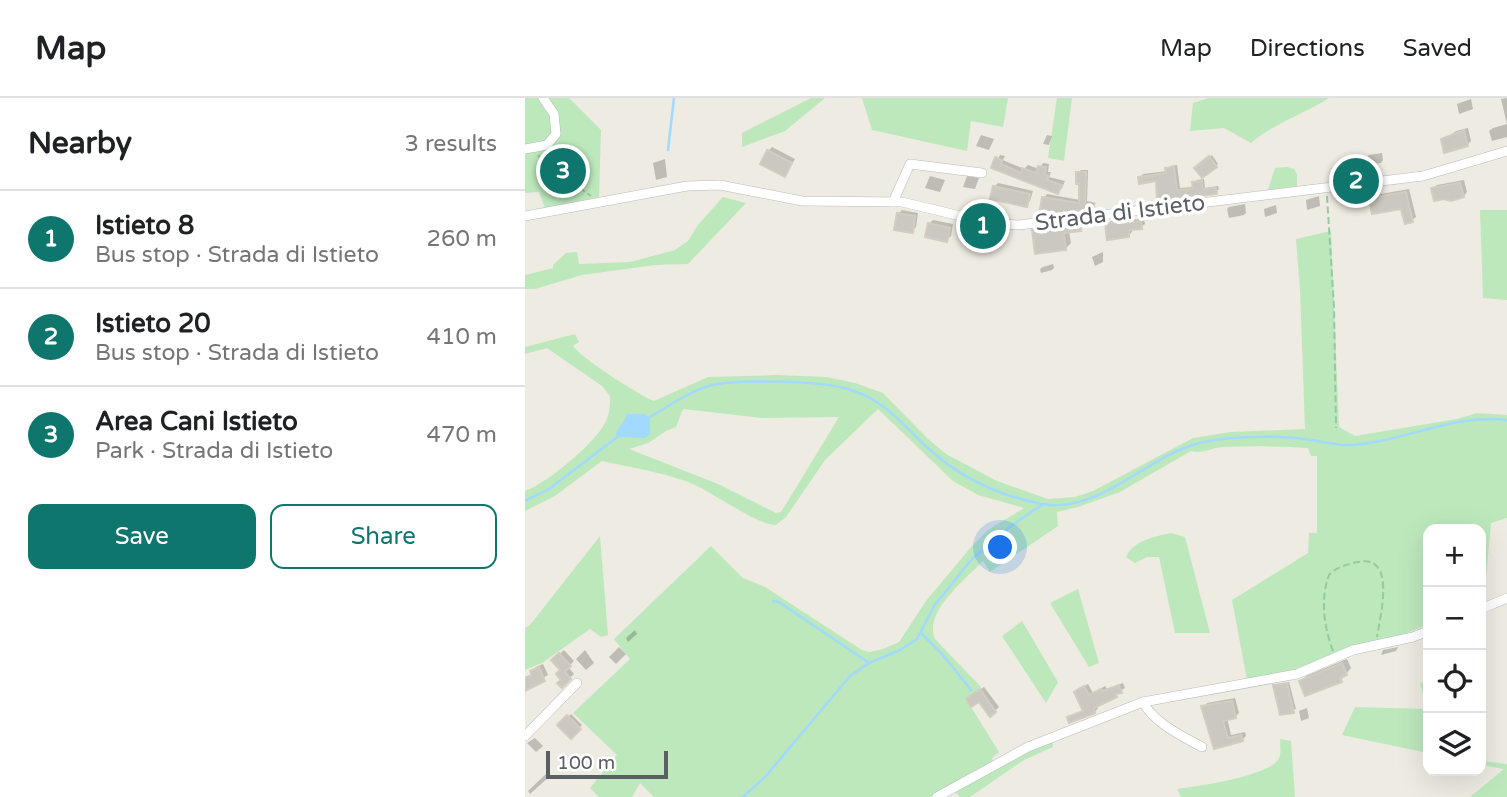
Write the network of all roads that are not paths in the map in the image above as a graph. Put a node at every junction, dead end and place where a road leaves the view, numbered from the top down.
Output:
1 (543, 98) edge
2 (530, 148) edge
3 (1507, 151) edge
4 (982, 173) dead end
5 (893, 202) junction
6 (525, 216) edge
7 (1507, 598) edge
8 (1486, 607) edge
9 (1423, 632) edge
10 (577, 683) dead end
11 (1143, 702) junction
12 (525, 736) edge
13 (1202, 747) dead end
14 (937, 797) edge

1 - 2 street
3 - 5 street, Strada di Istieto
4 - 5 street
5 - 6 street, Strada di Istieto
7 - 8 street
9 - 11 street
10 - 12 street
11 - 13 street
11 - 14 street

